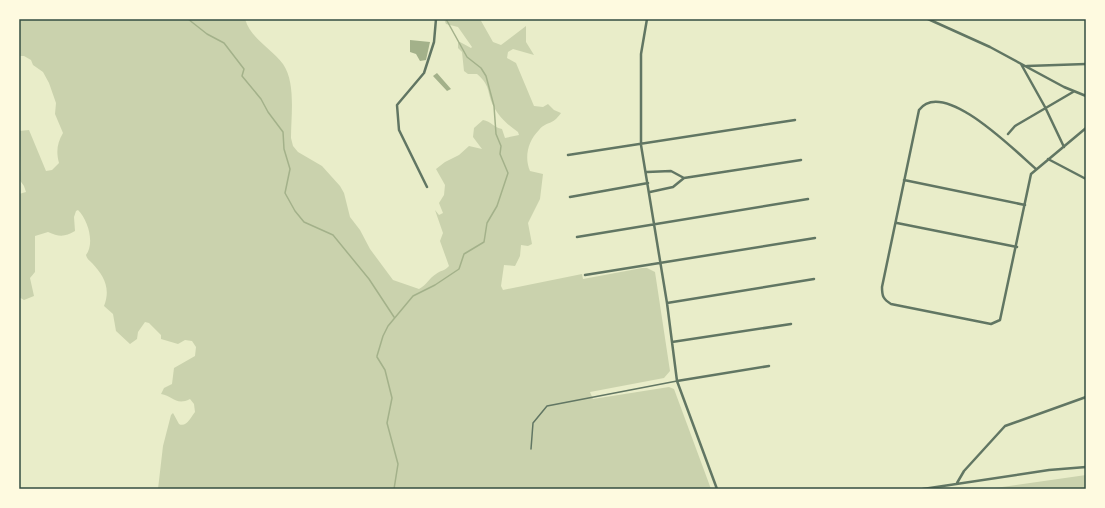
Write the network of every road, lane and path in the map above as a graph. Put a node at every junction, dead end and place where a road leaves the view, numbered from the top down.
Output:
1 (436, 19) edge
2 (647, 19) edge
3 (928, 19) edge
4 (1021, 62) junction
5 (1086, 64) edge
6 (1027, 66) junction
7 (1074, 92) junction
8 (1086, 96) edge
9 (1046, 107) junction
10 (795, 120) dead end
11 (1086, 128) edge
12 (1008, 134) dead end
13 (641, 145) junction
14 (1064, 147) junction
15 (568, 155) dead end
16 (1048, 159) junction
17 (802, 160) dead end
18 (1036, 169) junction
19 (647, 172) junction
20 (684, 178) junction
21 (1086, 178) edge
22 (904, 180) junction
23 (648, 183) junction
24 (427, 187) dead end
25 (650, 192) junction
26 (570, 197) dead end
27 (808, 199) dead end
28 (1025, 205) junction
29 (897, 223) junction
30 (655, 224) junction
31 (577, 237) dead end
32 (815, 238) dead end
33 (1017, 247) junction
34 (660, 263) junction
35 (585, 275) dead end
36 (814, 279) dead end
37 (667, 304) junction
38 (791, 324) dead end
39 (672, 342) junction
40 (769, 366) dead end
41 (677, 381) junction
42 (1086, 397) edge
43 (531, 449) dead end
44 (1086, 466) edge
45 (957, 483) junction
46 (717, 489) edge
47 (923, 489) edge

1 - 24 street
2 - 13 street
3 - 4 street
4 - 6 street
4 - 9 street
5 - 6 street
6 - 7 street
7 - 8 street
7 - 9 street
9 - 12 street
9 - 14 street
10 - 13 street
11 - 14 street
13 - 15 street
13 - 19 street
14 - 16 street
16 - 18 street
16 - 21 street
17 - 20 street
18 - 22 street
18 - 28 street
19 - 20 street
19 - 23 street
20 - 25 street
22 - 28 street
22 - 29 street
23 - 25 street
23 - 26 street
25 - 30 street
27 - 30 street
28 - 33 street
29 - 33 street
29 - 33 street
30 - 31 street
30 - 34 street
32 - 34 street
34 - 35 street
34 - 37 street
36 - 37 street
37 - 39 street
38 - 39 street
39 - 41 street
40 - 41 street
41 - 43 lane
41 - 46 street
42 - 45 street
44 - 45 street
45 - 47 street

